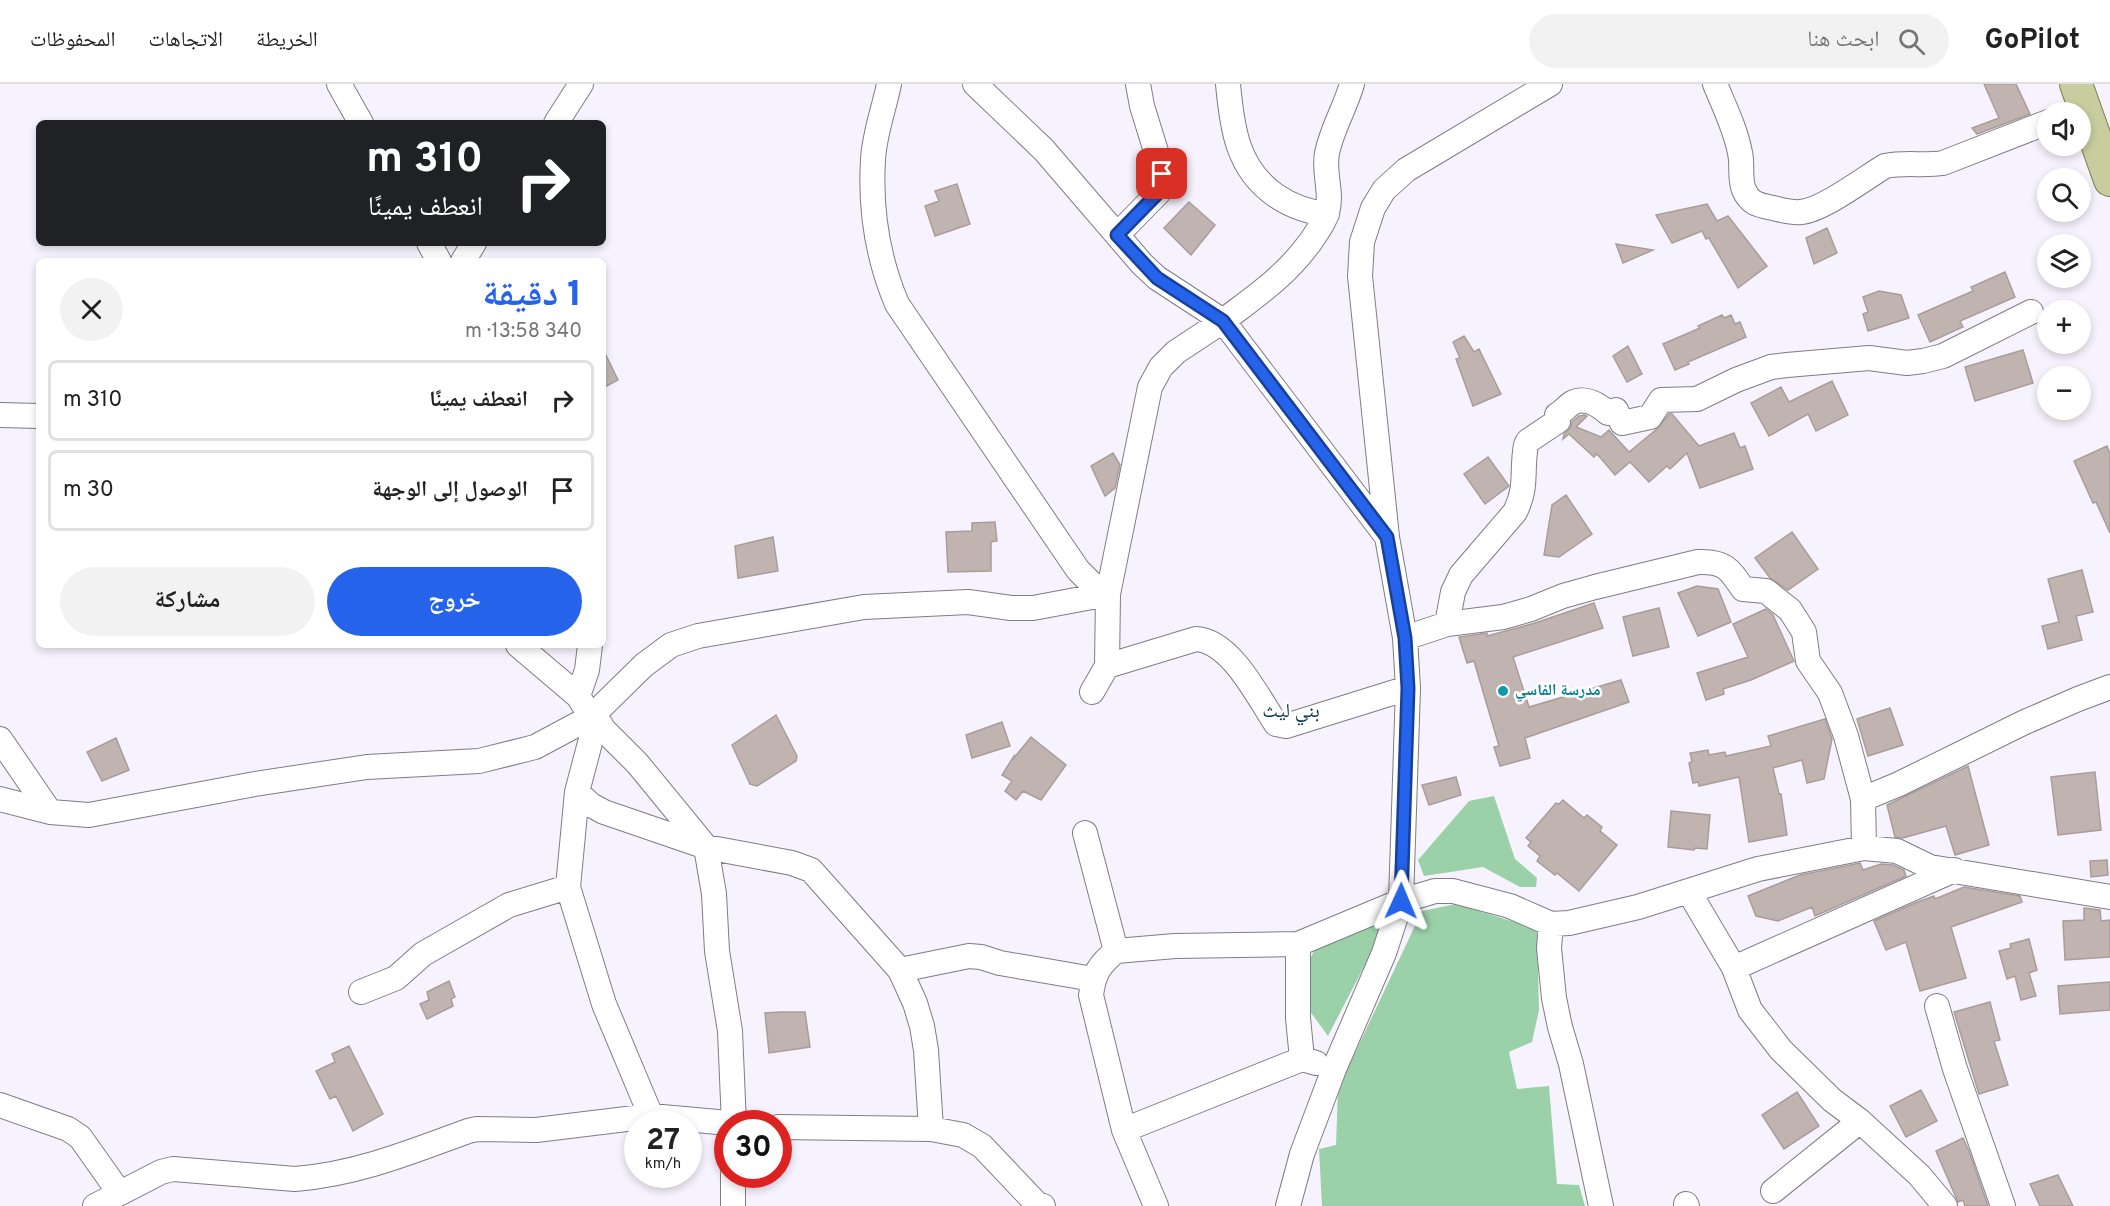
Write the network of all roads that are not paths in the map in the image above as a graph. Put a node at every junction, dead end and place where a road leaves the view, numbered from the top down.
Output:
1 (339, 84) edge
2 (581, 84) edge
3 (889, 84) edge
4 (975, 84) edge
5 (1138, 84) edge
6 (1228, 84) edge
7 (1352, 84) edge
8 (1551, 84) edge
9 (1715, 84) edge
10 (359, 120) edge
11 (558, 120) edge
12 (2037, 126) edge
13 (2091, 135) edge
14 (2110, 180) edge
15 (1327, 214) junction
16 (1117, 235) junction
17 (2031, 312) dead end
18 (1223, 321) junction
19 (0, 415) edge
20 (36, 416) edge
21 (1387, 537) junction
22 (1108, 594) junction
23 (1447, 624) junction
24 (1405, 638) junction
25 (522, 648) edge
26 (590, 648) edge
27 (1107, 666) junction
28 (2110, 687) edge
29 (1408, 688) junction
30 (1092, 692) dead end
31 (578, 696) junction
32 (596, 721) junction
33 (0, 739) edge
34 (578, 792) junction
35 (0, 799) edge
36 (1863, 799) junction
37 (50, 812) junction
38 (1085, 832) dead end
39 (706, 847) junction
40 (1864, 848) junction
41 (1954, 870) junction
42 (568, 888) junction
43 (1689, 892) junction
44 (2110, 897) edge
45 (1401, 901) junction
46 (1551, 924) junction
47 (1298, 944) junction
48 (1116, 951) junction
49 (1734, 968) junction
50 (900, 970) junction
51 (1093, 979) junction
52 (361, 992) dead end
53 (1937, 1006) dead end
54 (1302, 1059) junction
55 (1334, 1069) junction
56 (0, 1105) edge
57 (648, 1110) edge
58 (733, 1110) edge
59 (624, 1119) edge
60 (1860, 1121) junction
61 (792, 1127) edge
62 (931, 1129) junction
63 (1124, 1130) junction
64 (733, 1188) edge
65 (1773, 1191) dead end
66 (119, 1192) junction
67 (1039, 1205) edge
68 (94, 1206) edge
69 (733, 1206) edge
70 (1156, 1206) edge
71 (1288, 1206) edge
72 (1601, 1206) edge
73 (1945, 1206) edge
74 (2003, 1206) edge

1 - 10 street
2 - 11 street
3 - 22 street
4 - 16 street
5 - 16 street
6 - 15 street
7 - 15 street
8 - 21 street
9 - 12 street
13 - 14 main road
15 - 18 street
16 - 18 street
17 - 23 street
18 - 21 street
18 - 22 street
19 - 20 street
21 - 24 street
22 - 27 street
22 - 32 street
23 - 24 street
23 - 36 street
24 - 29 street
25 - 31 street
26 - 31 street
27 - 29 street
27 - 30 street
28 - 36 street
29 - 45 street
31 - 32 street
32 - 34 street
32 - 37 street
32 - 39 street
33 - 37 street
34 - 39 street
34 - 42 street
35 - 37 street
36 - 40 street
38 - 48 street
39 - 50 street
39 - 58 street
40 - 41 street
40 - 43 street
41 - 44 street
41 - 49 street
42 - 52 street
42 - 57 street
43 - 46 street
43 - 49 street
45 - 46 street
45 - 47 street
45 - 55 street
46 - 72 street
47 - 48 street
47 - 54 street
48 - 51 street
49 - 60 street
50 - 51 street
50 - 62 street
51 - 63 street
53 - 74 street
54 - 55 street
54 - 63 street
55 - 71 street
56 - 66 street
59 - 66 street
60 - 65 street
60 - 73 street
61 - 62 street
62 - 67 street
63 - 70 street
64 - 69 street
66 - 68 street

